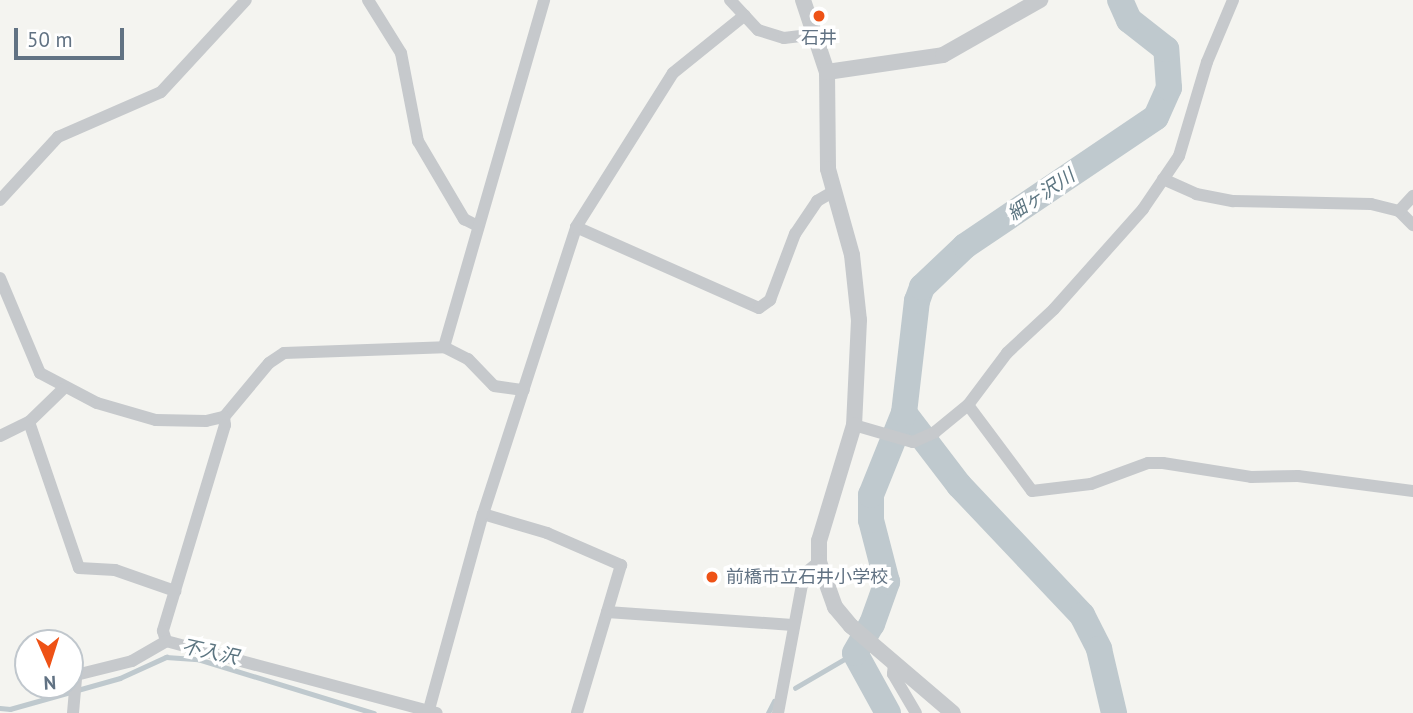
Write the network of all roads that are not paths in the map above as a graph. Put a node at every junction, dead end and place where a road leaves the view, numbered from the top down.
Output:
1 (246, 0) edge
2 (368, 0) edge
3 (544, 0) edge
4 (730, 0) edge
5 (803, 0) edge
6 (1040, 0) edge
7 (1233, 0) edge
8 (745, 15) junction
9 (816, 34) junction
10 (827, 72) junction
11 (1163, 179) junction
12 (831, 193) junction
13 (1413, 196) edge
14 (0, 200) edge
15 (1399, 211) junction
16 (1413, 225) edge
17 (478, 226) junction
18 (576, 227) junction
19 (0, 278) edge
20 (444, 347) junction
21 (64, 389) junction
22 (524, 390) junction
23 (968, 405) junction
24 (224, 417) junction
25 (29, 422) junction
26 (854, 425) junction
27 (0, 436) edge
28 (1413, 491) edge
29 (483, 514) junction
30 (819, 562) junction
31 (175, 591) junction
32 (607, 612) junction
33 (793, 625) junction
34 (166, 641) junction
35 (894, 664) junction
36 (431, 712) edge
37 (73, 713) edge
38 (577, 713) edge
39 (778, 713) edge
40 (916, 713) edge
41 (953, 713) edge

1 - 14 street
2 - 17 street
3 - 17 street
4 - 8 street
5 - 9 street
6 - 10 street
7 - 11 street
8 - 9 street
8 - 18 street
9 - 10 street
10 - 12 street
11 - 15 street
11 - 23 street
12 - 18 street
12 - 26 street
13 - 15 street
15 - 16 street
17 - 20 street
18 - 22 street
19 - 21 street
20 - 22 street
20 - 24 street
21 - 24 street
21 - 25 street
22 - 29 street
23 - 26 street
23 - 28 street
24 - 31 street
25 - 27 street
25 - 31 street
26 - 30 street
29 - 32 street
29 - 36 street
30 - 33 street
30 - 35 street
31 - 34 street
32 - 33 street
32 - 38 street
33 - 39 street
34 - 36 street
34 - 37 street
35 - 40 street
35 - 41 street

